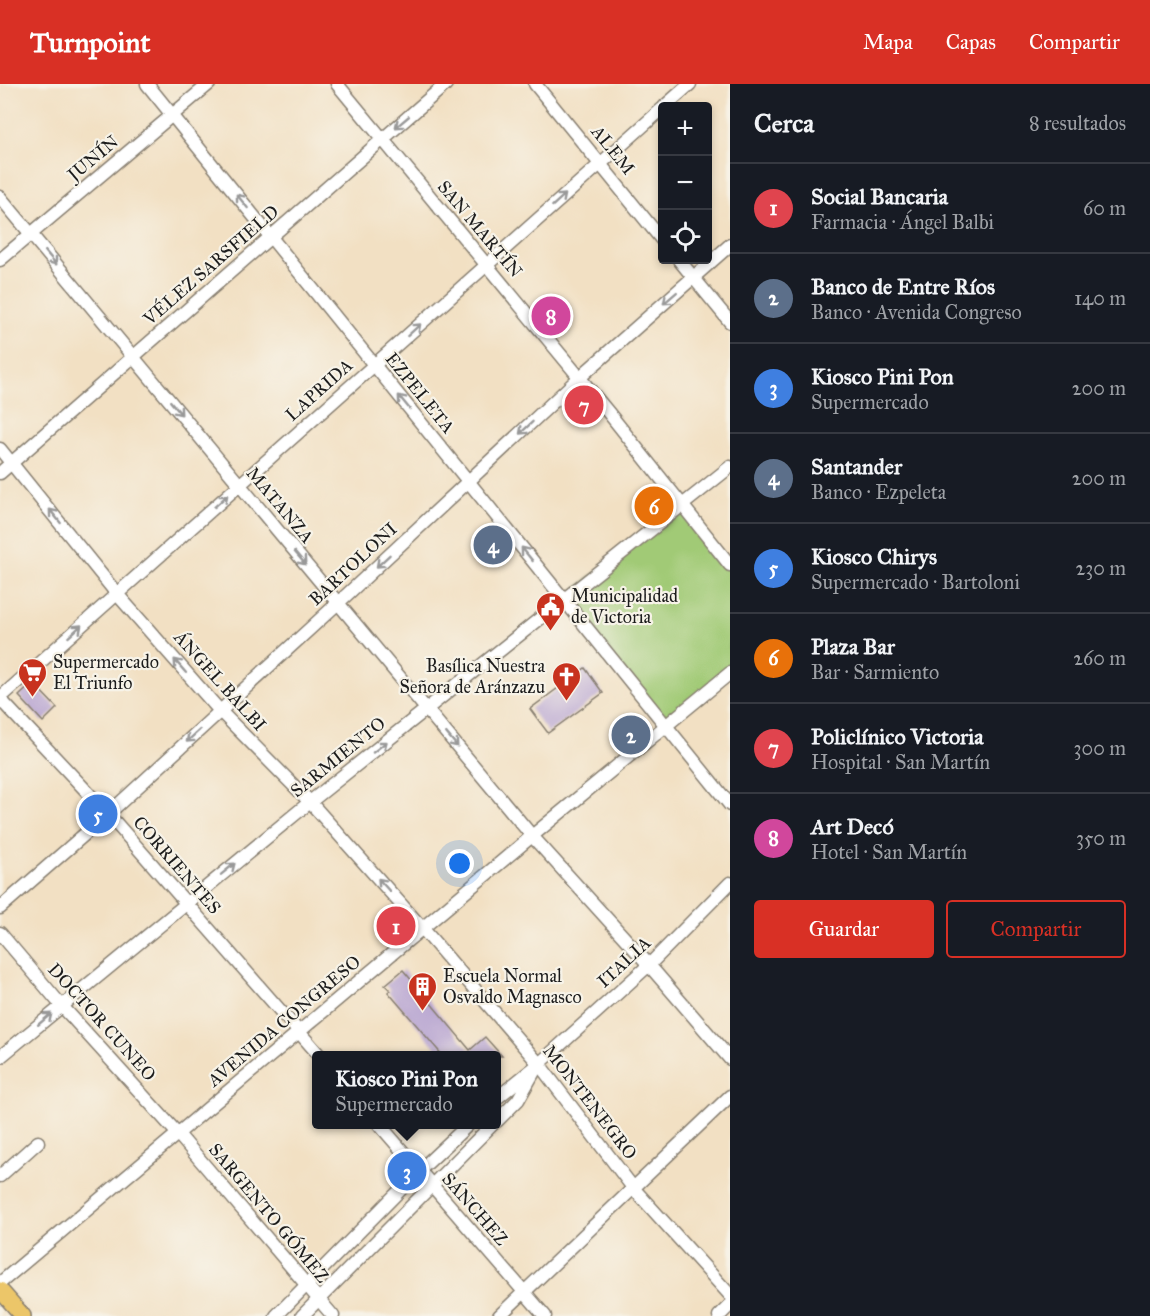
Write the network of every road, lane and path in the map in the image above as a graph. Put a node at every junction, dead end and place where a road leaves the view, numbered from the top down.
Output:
1 (147, 84) edge
2 (209, 84) edge
3 (337, 84) edge
4 (446, 84) edge
5 (535, 84) edge
6 (690, 84) edge
7 (670, 102) edge
8 (658, 113) edge
9 (172, 115) junction
10 (382, 138) junction
11 (600, 164) junction
12 (0, 197) edge
13 (30, 234) junction
14 (658, 234) edge
15 (270, 237) junction
16 (730, 245) edge
17 (0, 260) edge
18 (682, 264) edge
19 (487, 265) junction
20 (693, 278) junction
21 (730, 322) edge
22 (134, 358) junction
23 (374, 365) junction
24 (579, 378) junction
25 (0, 449) edge
26 (11, 463) junction
27 (730, 467) edge
28 (0, 473) edge
29 (469, 482) junction
30 (240, 485) junction
31 (682, 505) junction
32 (730, 565) edge
33 (117, 594) junction
34 (563, 599) junction
35 (338, 603) junction
36 (730, 673) edge
37 (0, 698) edge
38 (427, 710) junction
39 (220, 711) junction
40 (666, 725) junction
41 (310, 802) junction
42 (730, 805) edge
43 (108, 814) junction
44 (532, 836) junction
45 (730, 883) edge
46 (187, 903) junction
47 (0, 908) edge
48 (423, 929) junction
49 (0, 933) edge
50 (649, 965) junction
51 (61, 1005) junction
52 (300, 1031) junction
53 (317, 1051) edge
54 (0, 1057) edge
55 (730, 1059) edge
56 (539, 1064) junction
57 (501, 1095) edge
58 (730, 1096) edge
59 (501, 1117) edge
60 (382, 1129) edge
61 (465, 1129) edge
62 (489, 1129) edge
63 (178, 1134) junction
64 (38, 1142) dead end
65 (419, 1171) junction
66 (0, 1176) edge
67 (432, 1186) junction
68 (634, 1189) junction
69 (0, 1283) edge
70 (307, 1284) junction
71 (0, 1290) edge
72 (524, 1292) junction
73 (730, 1295) edge
74 (318, 1299) junction
75 (730, 1305) edge
76 (22, 1316) edge
77 (276, 1316) edge
78 (302, 1316) edge
79 (333, 1316) edge
80 (499, 1316) edge
81 (545, 1316) edge
82 (719, 1316) edge

1 - 9 street, EZPELETA
2 - 9 street, JUNÍN
3 - 10 street, SAN MARTÍN
4 -> 10 street, VÉLEZ SARSFIELD
5 - 11 street, ALEM
6 - 7 street, LAPRIDA
8 - 11 street, LAPRIDA
9 - 13 street, JUNÍN
15 -> 9 street, EZPELETA
10 - 15 street, VÉLEZ SARSFIELD
10 - 19 street, SAN MARTÍN
11 - 14 street, ALEM
19 -> 11 street, LAPRIDA
12 - 13 street, MATANZA
13 - 17 street, JUNÍN
13 -> 22 street, MATANZA
15 - 22 street, VÉLEZ SARSFIELD
15 - 23 street, EZPELETA
16 - 20 street, BARTOLONI
18 - 20 street
23 -> 19 street, LAPRIDA
19 - 24 street, SAN MARTÍN
20 - 21 street
20 -> 24 street, BARTOLONI
22 - 26 street, VÉLEZ SARSFIELD
22 -> 30 street, MATANZA
29 -> 23 street, EZPELETA
23 - 30 street, LAPRIDA
24 -> 29 street, BARTOLONI
24 - 31 street, SAN MARTÍN
25 - 26 street, ÁNGEL BALBI
26 - 28 street, VÉLEZ SARSFIELD
33 -> 26 street, ÁNGEL BALBI
27 - 31 street, SARMIENTO
34 -> 29 street, EZPELETA
29 -> 35 street, BARTOLONI
33 -> 30 street, LAPRIDA
30 -> 35 street, MATANZA
31 - 32 street, SAN MARTÍN
31 - 34 street, SARMIENTO
37 -> 33 street, LAPRIDA
39 -> 33 street, ÁNGEL BALBI
34 - 38 street, SARMIENTO
34 - 40 street, EZPELETA
35 - 38 street, MATANZA
35 - 39 street, BARTOLONI
36 - 40 street, AVENIDA CONGRESO
37 - 43 street, CORRIENTES
41 -> 38 street, SARMIENTO
38 -> 44 street, MATANZA
39 - 41 street, ÁNGEL BALBI
39 -> 43 street, BARTOLONI
40 - 42 street, EZPELETA
40 - 44 street, AVENIDA CONGRESO
46 -> 41 street, SARMIENTO
48 -> 41 street, ÁNGEL BALBI
43 - 46 street, CORRIENTES
43 - 47 street, BARTOLONI
44 - 48 street, AVENIDA CONGRESO
44 - 50 street, MATANZA
45 - 50 street, ITALIA
46 - 51 street, SARMIENTO
46 - 52 street, CORRIENTES
48 - 52 street, AVENIDA CONGRESO
48 - 56 street, MONTENEGRO
49 - 51 street, DOCTOR CUNEO
50 - 55 street, MATANZA
50 - 56 street, ITALIA
54 -> 51 street, SARMIENTO
51 - 63 street, DOCTOR CUNEO
52 - 53 street
52 - 63 street, AVENIDA CONGRESO
56 - 57 street
56 - 59 street
56 - 68 street, MONTENEGRO
58 - 68 street
60 - 65 street, SÁNCHEZ
61 - 65 street
62 - 67 street
63 - 69 street, AVENIDA CONGRESO
63 - 70 street, SARGENTO GÓMEZ
64 - 66 street
65 - 67 street, SÁNCHEZ
65 - 70 street
67 - 72 street, SÁNCHEZ
67 - 74 street
68 - 72 street
68 - 73 street, MONTENEGRO
70 - 74 street, SARGENTO GÓMEZ
70 - 77 street
71 - 76 main road
72 - 80 street
72 - 81 street, SÁNCHEZ
74 - 78 street
74 - 79 street, SARGENTO GÓMEZ
75 - 82 street

